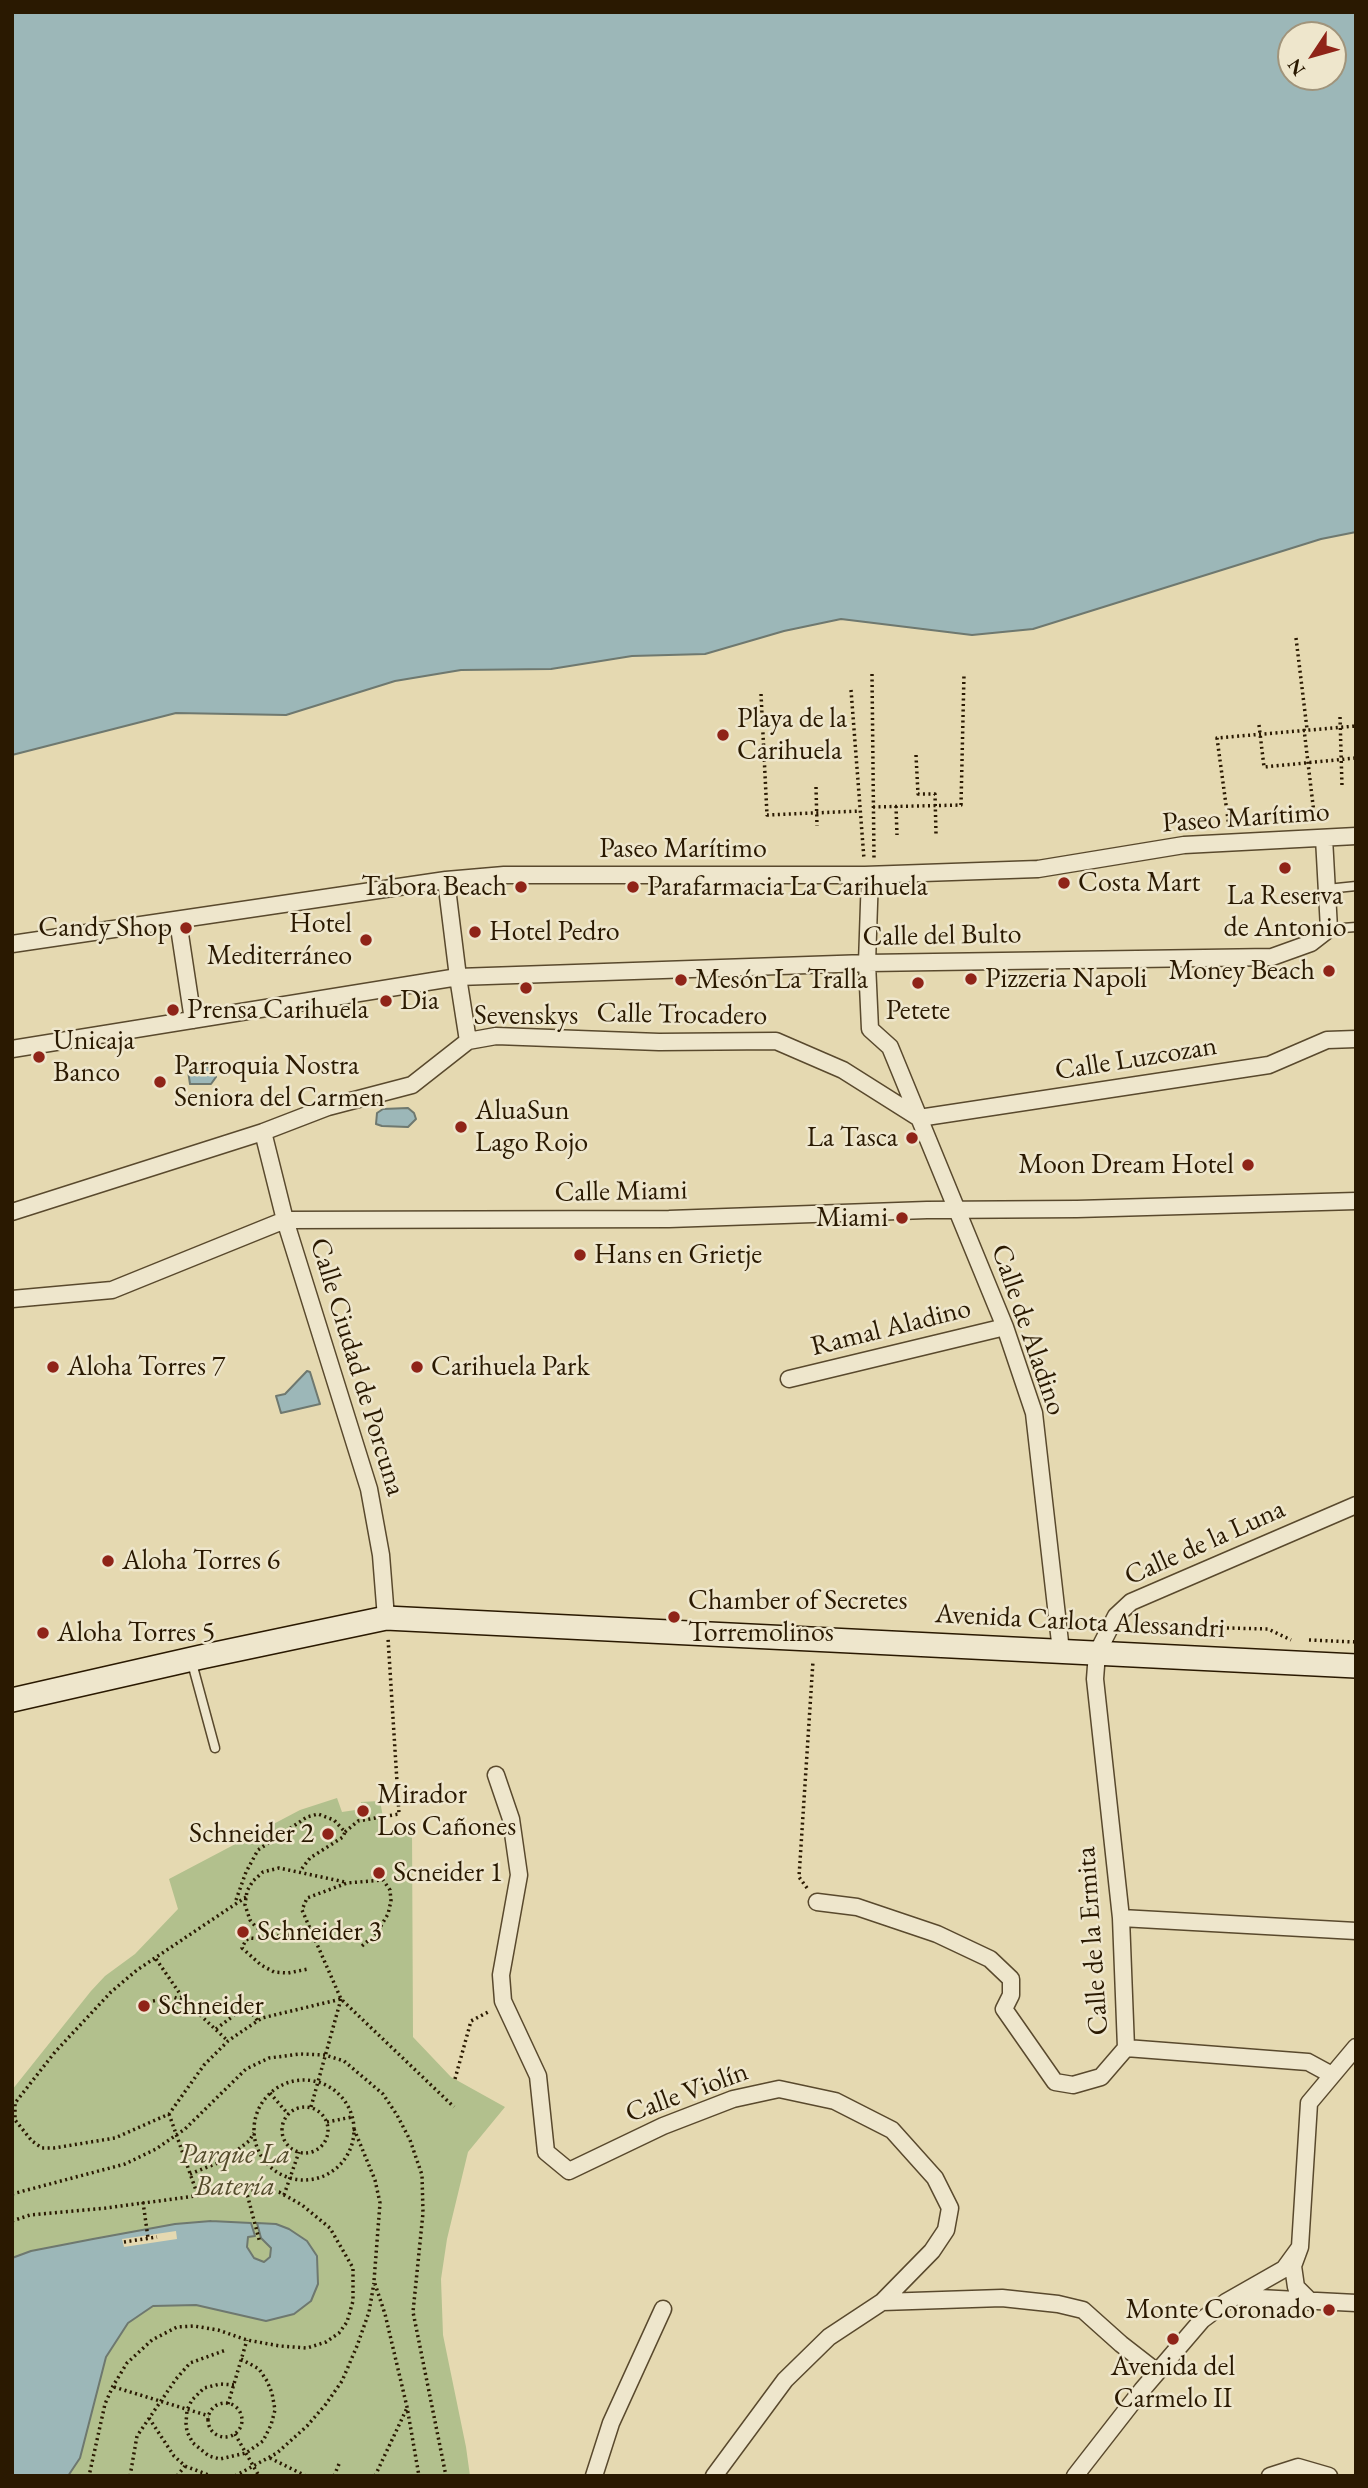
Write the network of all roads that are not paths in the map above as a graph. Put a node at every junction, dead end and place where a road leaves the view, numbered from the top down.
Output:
1 (1356, 836) edge
2 (1320, 838) junction
3 (870, 875) junction
4 (446, 880) junction
5 (1356, 886) edge
6 (1327, 889) junction
7 (178, 921) junction
8 (1356, 927) edge
9 (1329, 929) junction
10 (12, 944) edge
11 (867, 963) junction
12 (458, 977) junction
13 (193, 1020) junction
14 (1356, 1039) edge
15 (468, 1041) junction
16 (12, 1049) edge
17 (919, 1118) junction
18 (263, 1132) junction
19 (1356, 1201) edge
20 (957, 1210) junction
21 (12, 1212) edge
22 (285, 1220) junction
23 (12, 1299) edge
24 (1005, 1327) junction
25 (789, 1380) dead end
26 (1356, 1505) edge
27 (386, 1618) junction
28 (1061, 1651) junction
29 (1097, 1653) junction
30 (191, 1659) junction
31 (1356, 1666) edge
32 (12, 1700) edge
33 (215, 1748) dead end
34 (496, 1774) dead end
35 (817, 1902) road end
36 (1121, 1918) junction
37 (1356, 1931) edge
38 (1356, 2047) edge
39 (1126, 2048) junction
40 (1332, 2075) junction
41 (1300, 2247) junction
42 (1238, 2297) junction
43 (881, 2302) junction
44 (1311, 2302) junction
45 (1356, 2303) edge
46 (663, 2309) dead end
47 (1157, 2372) junction
48 (1325, 2475) edge
49 (594, 2476) edge
50 (715, 2476) edge
51 (1075, 2476) edge
52 (1270, 2476) edge

1 - 2 street, Paseo Marítimo
2 - 3 street, Paseo Marítimo
2 - 6 street
3 - 4 street, Paseo Marítimo
3 - 11 street, Calle de Aladino
4 - 7 street, Paseo Marítimo
4 - 12 street
5 - 6 lane
6 - 9 street
7 - 10 street, Paseo Marítimo
7 - 13 street
8 - 9 lane
9 - 11 street, Calle del Bulto
11 - 12 street, Calle del Bulto
11 - 17 street, Calle de Aladino
12 - 13 street, Calle del Bulto
12 - 15 street
13 - 16 street, Calle del Bulto
14 - 17 street, Calle Luzcozan
15 - 17 street, Calle Trocadero
15 - 18 street
17 - 20 street, Calle de Aladino
18 - 21 street
18 - 22 street, Calle Ciudad de Porcuna
19 - 20 street, Calle Miami
20 - 22 street, Calle Miami
20 - 24 street, Calle de Aladino
22 - 23 street
22 - 27 street, Calle Ciudad de Porcuna
24 - 25 street, Ramal Aladino
24 - 28 street, Calle de Aladino
26 - 29 street, Calle de la Luna
27 - 28 main road, Avenida Carlota Alessandri
27 - 30 main road, Avenida Carlota Alessandri
28 - 29 main road, Avenida Carlota Alessandri
29 - 31 main road, Avenida Carlota Alessandri
29 - 36 street, Calle de la Ermita
30 - 32 main road, Avenida Carlota Alessandri
30 - 33 lane
34 - 43 street, Calle Violín
35 - 39 street
36 - 37 street
36 - 39 street, Calle de la Ermita
38 - 40 street
39 - 40 street, Calle de la Ermita
40 - 41 street
41 - 42 street
41 - 44 street
42 - 44 street
42 - 47 street
43 - 47 street
43 - 50 street
44 - 45 street
46 - 49 street
47 - 51 street
48 - 52 street

